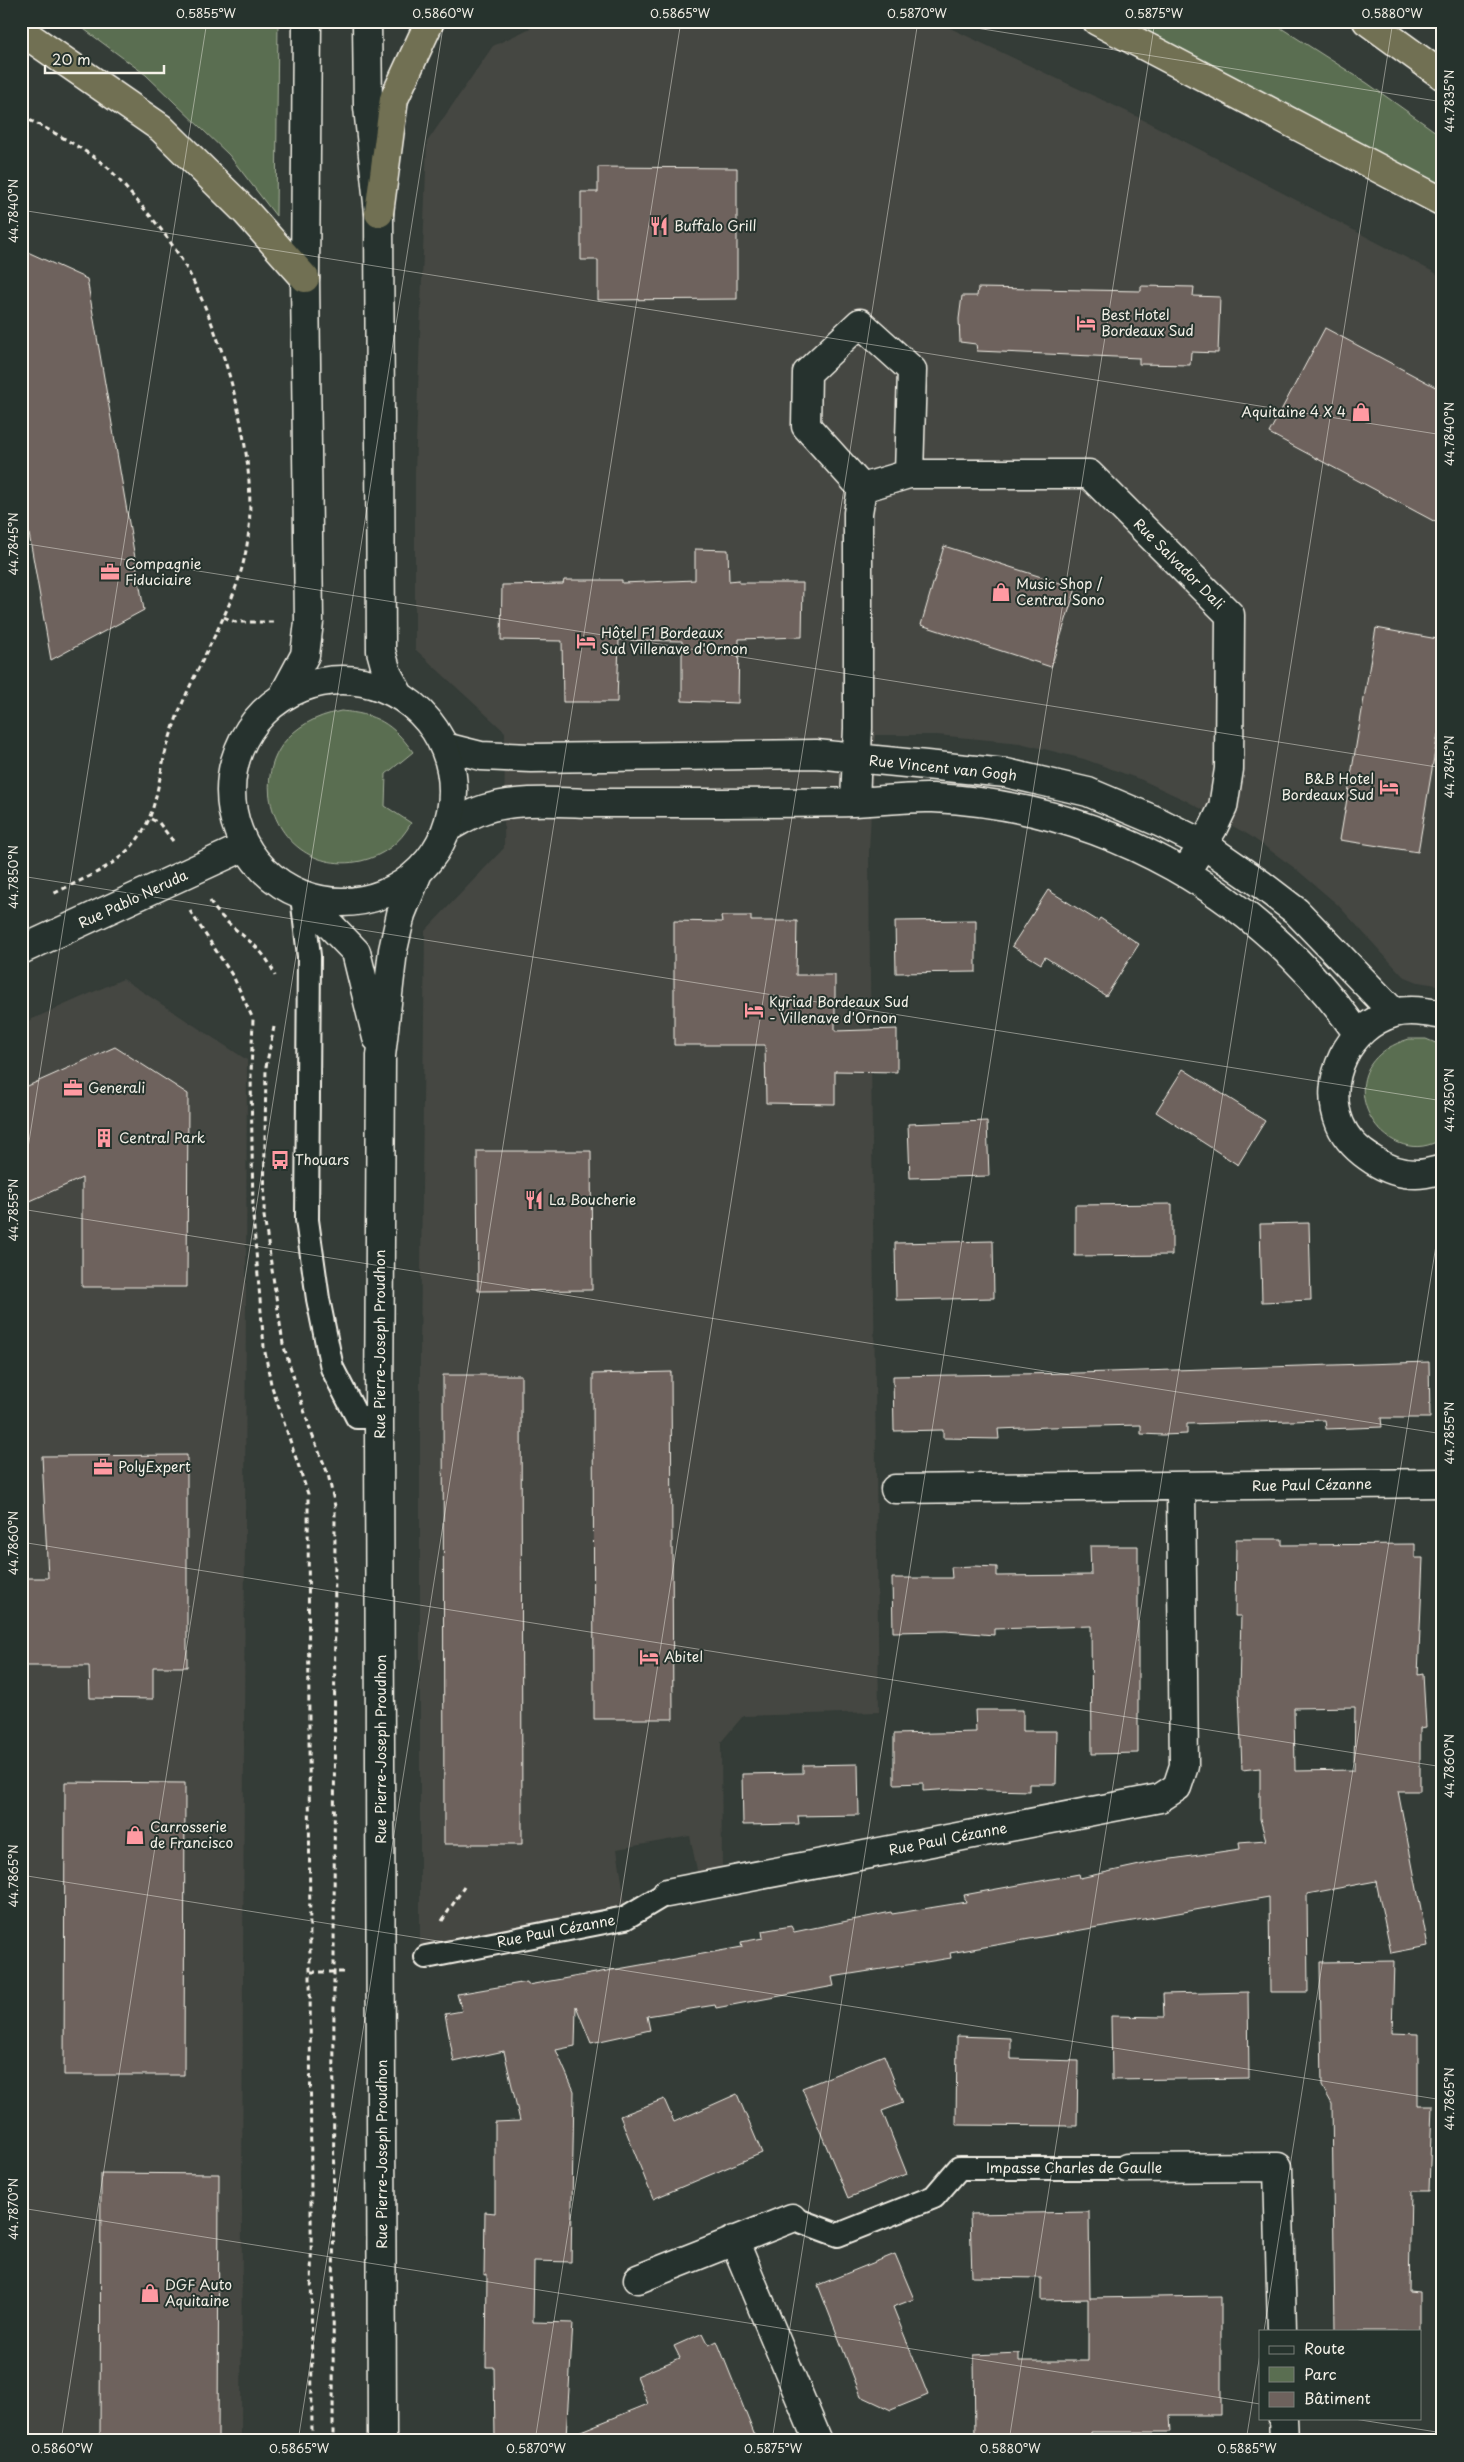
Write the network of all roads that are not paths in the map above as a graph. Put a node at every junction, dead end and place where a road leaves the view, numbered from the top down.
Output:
1 (307, 21) edge
2 (367, 21) edge
3 (430, 21) edge
4 (1097, 21) edge
5 (1367, 21) edge
6 (21, 32) edge
7 (1443, 76) edge
8 (1443, 202) edge
9 (379, 213) junction
10 (305, 278) junction
11 (908, 474) junction
12 (862, 488) junction
13 (399, 695) junction
14 (284, 696) junction
15 (445, 747) junction
16 (856, 758) junction
17 (855, 802) junction
18 (449, 827) junction
19 (1203, 844) junction
20 (244, 847) junction
21 (1185, 872) junction
22 (417, 876) junction
23 (302, 896) junction
24 (21, 950) edge
25 (1394, 1013) junction
26 (1443, 1015) edge
27 (1358, 1034) junction
28 (382, 1056) junction
29 (1443, 1169) edge
30 (379, 1417) junction
31 (1443, 1483) edge
32 (1181, 1487) junction
33 (895, 1489) dead end
34 (667, 1893) joint
35 (426, 1956) dead end
36 (1127, 2168) joint
37 (792, 2218) joint
38 (734, 2240) junction
39 (638, 2279) dead end
40 (1282, 2330) edge
41 (1283, 2420) edge
42 (382, 2441) edge
43 (818, 2441) edge
44 (1284, 2441) edge

1 - 10 street
2 - 9 street
3 - 9 highway
4 - 8 highway
5 - 7 highway
6 - 10 highway
9 - 13 street
10 - 14 street
11 - 12 street, Rue Salvador Dali
11 - 12 street
11 - 19 street, Rue Salvador Dali
12 - 16 street
13 - 14 street
13 - 15 street
14 - 20 street
15 - 16 street, Rue Vincent van Gogh
15 - 18 street
16 - 17 street
16 - 19 street, Rue Vincent van Gogh
17 - 18 street
17 - 21 street
18 - 22 street
19 - 21 street, Rue Salvador Dali
19 - 25 street, Rue Vincent van Gogh
20 - 23 street
20 - 24 street, Rue Pablo Neruda
21 - 27 street
22 - 23 street
22 - 28 street, Rue Pierre-Joseph Proudhon
23 - 28 street, Rue Pierre-Joseph Proudhon
23 - 30 lane
25 - 26 street
25 - 27 street
27 - 29 street
28 - 30 street, Rue Pierre-Joseph Proudhon
30 - 42 street, Rue Pierre-Joseph Proudhon
31 - 32 street, Rue Paul Cézanne
32 - 33 street, Rue Paul Cézanne
32 - 34 street, Rue Paul Cézanne
34 - 35 lane, Rue Paul Cézanne
36 - 37 lane, Impasse Charles de Gaulle
36 - 40 street, Impasse Charles de Gaulle
37 - 38 street, Impasse Charles de Gaulle
38 - 39 street, Impasse Charles de Gaulle
38 - 43 street
41 - 44 street

